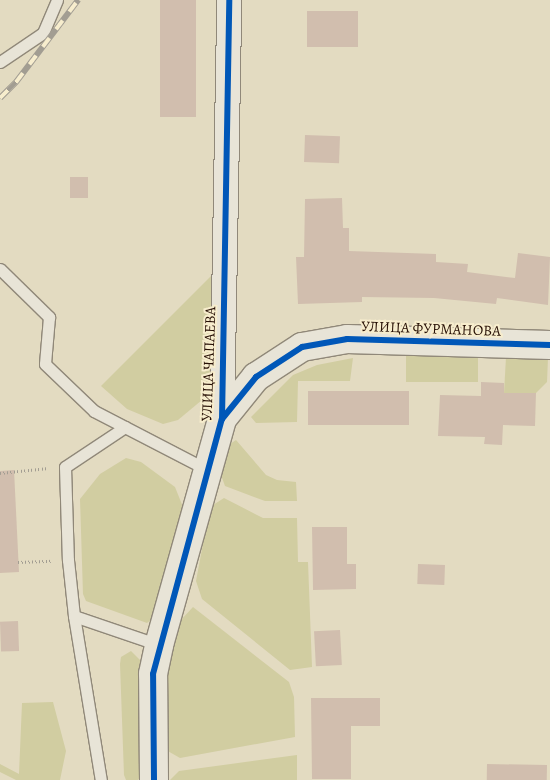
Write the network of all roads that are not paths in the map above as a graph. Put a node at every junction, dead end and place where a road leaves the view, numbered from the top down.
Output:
1 (57, 0) edge
2 (229, 0) edge
3 (0, 62) edge
4 (0, 269) edge
5 (550, 345) edge
6 (222, 420) junction
7 (125, 427) junction
8 (208, 470) junction
9 (74, 616) junction
10 (159, 645) junction
11 (100, 780) edge
12 (154, 780) edge

1 - 3 lane
2 - 6 street, УЛИЦА ЧАПАЕВА
4 - 7 lane
5 - 6 street, УЛИЦА ФУРМАНОВА
6 - 8 street, УЛИЦА ЧАПАЕВА
7 - 8 lane
7 - 9 lane
8 - 10 street, УЛИЦА ЧАПАЕВА
9 - 10 lane
9 - 11 lane
10 - 12 street, УЛИЦА ЧАПАЕВА

